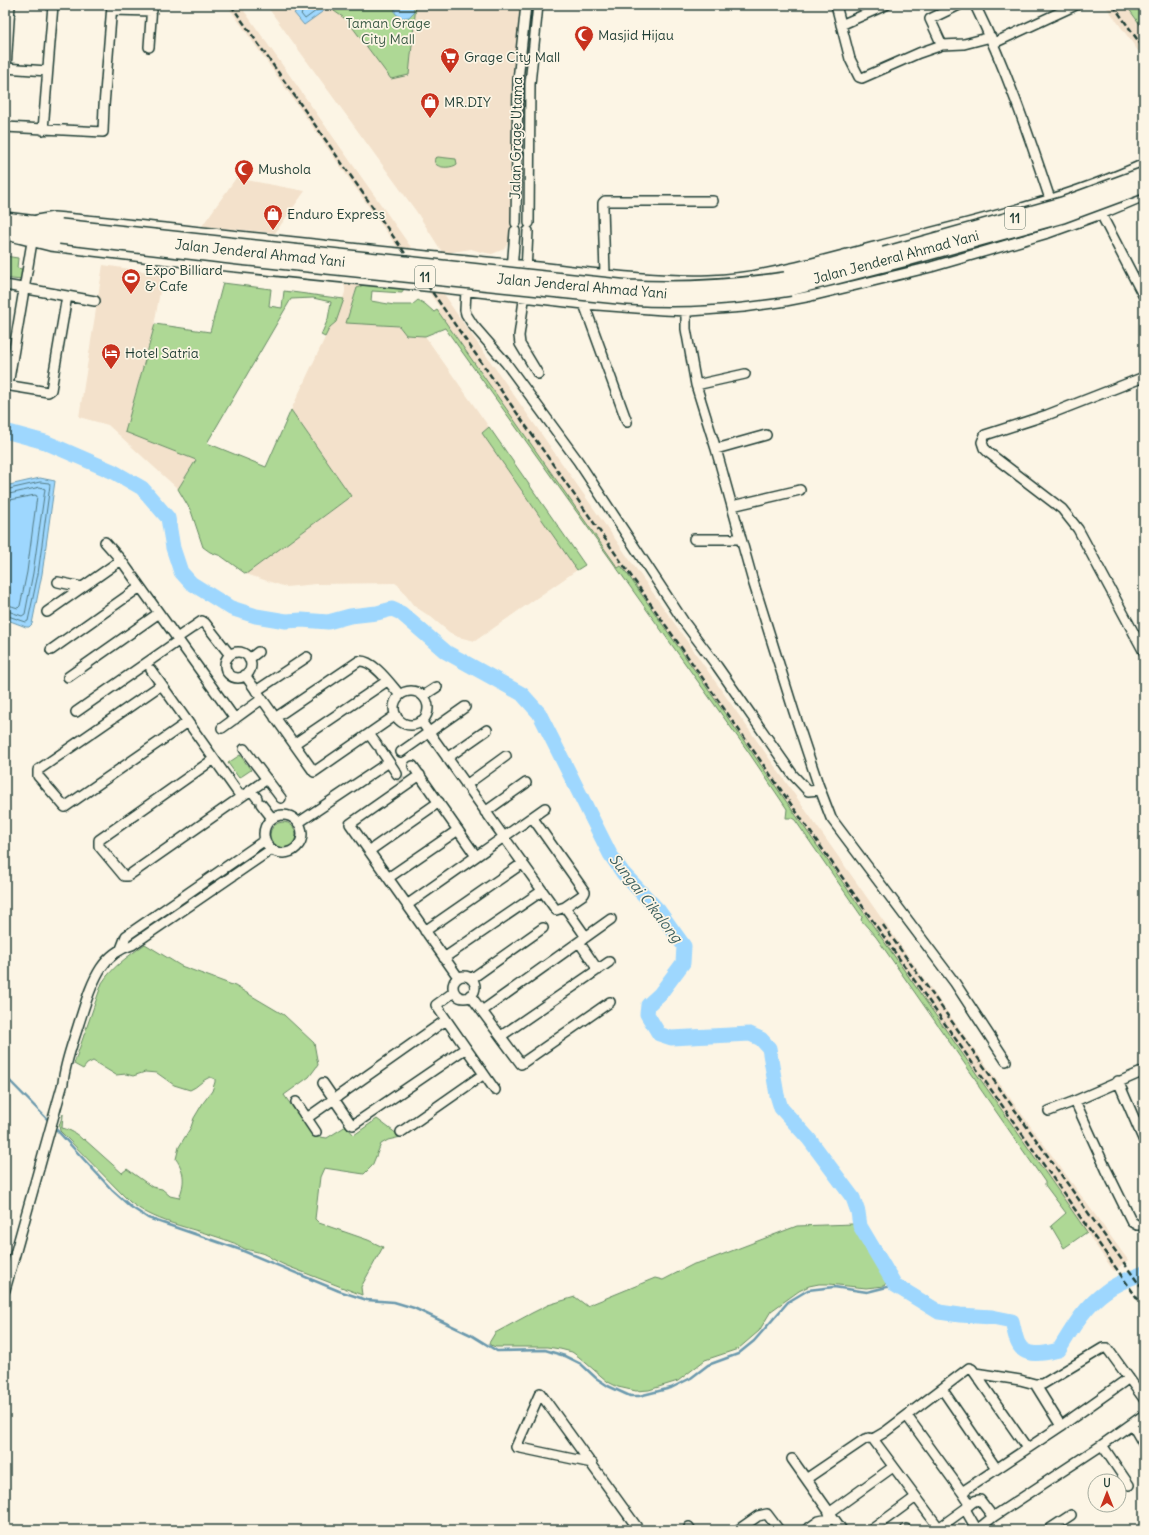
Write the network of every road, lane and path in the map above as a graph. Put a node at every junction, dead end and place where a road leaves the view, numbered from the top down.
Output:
1 (53, 5) edge
2 (526, 5) edge
3 (538, 5) edge
4 (886, 5) edge
5 (959, 5) edge
6 (976, 5) edge
7 (1076, 5) edge
8 (836, 6) edge
9 (112, 8) edge
10 (152, 8) edge
11 (8, 10) edge
12 (841, 25) junction
13 (992, 40) junction
14 (942, 45) junction
15 (149, 47) dead end
16 (6, 68) edge
17 (47, 71) junction
18 (5, 128) edge
19 (43, 130) junction
20 (518, 136) junction
21 (530, 136) junction
22 (1144, 164) edge
23 (1144, 174) edge
24 (1107, 180) junction
25 (1144, 186) edge
26 (1144, 196) edge
27 (1050, 199) junction
28 (714, 202) dead end
29 (1122, 206) junction
30 (1101, 214) junction
31 (5, 219) edge
32 (28, 223) junction
33 (516, 223) junction
34 (528, 223) junction
35 (5, 232) edge
36 (60, 232) junction
37 (333, 247) junction
38 (31, 249) junction
39 (512, 265) junction
40 (526, 266) junction
41 (604, 274) junction
42 (330, 277) junction
43 (813, 279) junction
44 (5, 285) edge
45 (25, 289) junction
46 (466, 290) junction
47 (67, 296) junction
48 (510, 296) junction
49 (1144, 297) edge
50 (524, 298) junction
51 (95, 301) dead end
52 (584, 304) junction
53 (686, 311) junction
54 (538, 374) dead end
55 (745, 374) dead end
56 (1144, 377) edge
57 (7, 385) edge
58 (696, 385) junction
59 (627, 422) dead end
60 (766, 435) dead end
61 (716, 449) junction
62 (800, 490) dead end
63 (732, 506) junction
64 (694, 539) dead end
65 (741, 539) junction
66 (105, 542) dead end
67 (121, 560) junction
68 (58, 582) dead end
69 (140, 586) junction
70 (82, 587) junction
71 (47, 612) dead end
72 (159, 613) junction
73 (178, 639) junction
74 (51, 650) dead end
75 (258, 652) dead end
76 (1144, 652) edge
77 (230, 655) junction
78 (307, 657) dead end
79 (249, 659) junction
80 (151, 670) dead end
81 (245, 675) junction
82 (68, 677) dead end
83 (387, 681) junction
84 (162, 685) junction
85 (437, 687) dead end
86 (256, 691) junction
87 (400, 695) junction
88 (423, 696) junction
89 (262, 699) junction
90 (464, 707) dead end
91 (76, 712) dead end
92 (396, 715) junction
93 (275, 718) junction
94 (235, 719) junction
95 (421, 721) junction
96 (188, 722) junction
97 (222, 728) dead end
98 (487, 730) dead end
99 (428, 732) junction
100 (369, 734) junction
101 (294, 744) junction
102 (244, 749) dead end
103 (401, 752) dead end
104 (506, 756) dead end
105 (447, 758) junction
106 (214, 759) junction
107 (389, 762) junction
108 (413, 766) dead end
109 (420, 775) junction
110 (267, 779) junction
111 (401, 780) junction
112 (526, 783) dead end
113 (466, 785) junction
114 (251, 790) junction
115 (820, 790) junction
116 (241, 797) junction
117 (281, 798) dead end
118 (439, 802) junction
119 (545, 808) dead end
120 (485, 812) junction
121 (532, 817) junction
122 (272, 818) junction
123 (298, 823) junction
124 (458, 830) junction
125 (504, 837) junction
126 (265, 840) junction
127 (272, 849) junction
128 (369, 851) junction
129 (476, 856) junction
130 (522, 863) junction
131 (388, 878) junction
132 (542, 891) junction
133 (407, 905) junction
134 (565, 907) junction
135 (611, 919) dead end
136 (543, 928) dead end
137 (425, 931) junction
138 (582, 940) junction
139 (121, 949) junction
140 (444, 958) junction
141 (609, 962) dead end
142 (598, 970) junction
143 (458, 978) junction
144 (471, 979) junction
145 (454, 992) junction
146 (470, 995) junction
147 (610, 1002) dead end
148 (482, 1011) junction
149 (446, 1020) junction
150 (501, 1036) junction
151 (466, 1048) junction
152 (1006, 1061) dead end
153 (1144, 1070) edge
154 (484, 1074) junction
155 (1118, 1081) junction
156 (323, 1083) dead end
157 (495, 1090) dead end
158 (334, 1099) junction
159 (1076, 1101) junction
160 (296, 1102) dead end
161 (1049, 1111) dead end
162 (307, 1118) junction
163 (316, 1132) dead end
164 (401, 1132) dead end
165 (1144, 1141) edge
166 (1144, 1224) edge
167 (5, 1290) edge
168 (975, 1373) junction
169 (1129, 1378) junction
170 (1035, 1384) junction
171 (942, 1389) junction
172 (1144, 1399) edge
173 (1144, 1415) edge
174 (907, 1416) junction
175 (1132, 1424) junction
176 (1061, 1426) junction
177 (873, 1439) junction
178 (1144, 1444) edge
179 (1102, 1445) junction
180 (1027, 1448) junction
181 (792, 1460) dead end
182 (592, 1463) junction
183 (893, 1467) junction
184 (996, 1468) junction
185 (806, 1479) junction
186 (1129, 1485) dead end
187 (962, 1492) junction
188 (916, 1498) junction
189 (968, 1506) junction
190 (1071, 1515) dead end
191 (829, 1517) junction
192 (994, 1517) junction
193 (937, 1529) edge
194 (640, 1530) edge
195 (738, 1530) edge
196 (779, 1530) edge
197 (806, 1530) edge
198 (842, 1530) edge
199 (871, 1530) edge
200 (977, 1530) edge
201 (1048, 1530) edge

1 - 17 street
2 - 20 street, Jalan Grage Utama
3 - 21 street, Jalan Grage Utama
4 - 12 street
5 - 14 street
6 - 13 street
7 - 13 street
8 - 12 street
9 - 10 street
9 - 19 street
10 - 15 street
11 - 16 street
12 - 14 street
13 - 14 street
13 - 27 street
16 - 17 street
17 - 19 street
18 - 19 street
20 - 21 street
20 - 33 street, Jalan Grage Utama
21 - 34 street, Jalan Grage Utama
22 - 24 street, Jalan Jenderal Ahmad Yani
23 - 43 highway, Jalan Jenderal Ahmad Yani / 11, bridge
24 - 27 street, Jalan Jenderal Ahmad Yani
24 - 29 street
25 - 43 highway, Jalan Jenderal Ahmad Yani / 11, bridge
26 - 29 street, Jalan Jenderal Ahmad Yani
27 - 41 street, Jalan Jenderal Ahmad Yani
28 - 41 street
29 - 30 street, Jalan Jenderal Ahmad Yani
30 - 49 street
30 - 53 street, Jalan Jenderal Ahmad Yani
31 - 32 highway, Jalan Jenderal Ahmad Yani / 11
32 - 36 highway, Jalan Jenderal Ahmad Yani / 11
32 - 37 street, Jalan Jenderal Ahmad Yani
33 - 34 street
33 - 39 street, Jalan Grage Utama
34 - 40 street, Jalan Grage Utama
35 - 36 highway, Jalan Jenderal Ahmad Yani / 11
35 - 38 street, Jalan Jenderal Ahmad Yani
36 - 43 highway, Jalan Jenderal Ahmad Yani / 11, bridge
37 - 39 street, Jalan Jenderal Ahmad Yani
37 - 42 street
38 - 42 street, Jalan Jenderal Ahmad Yani
38 - 45 street
39 - 40 street, Jalan Jenderal Ahmad Yani
39 - 48 street, Jalan Grage Utama
40 - 41 street, Jalan Jenderal Ahmad Yani
40 - 50 street, Jalan Grage Utama
42 - 46 street, Jalan Jenderal Ahmad Yani
44 - 45 street
45 - 47 street
45 - 57 street
46 - 48 street, Jalan Jenderal Ahmad Yani
46 - 115 street
47 - 51 street
47 - 57 street
48 - 50 street, Jalan Jenderal Ahmad Yani
50 - 52 street, Jalan Jenderal Ahmad Yani
50 - 54 street, Jalan Grage Utama
52 - 53 street, Jalan Jenderal Ahmad Yani
52 - 59 street
53 - 58 street
55 - 58 street
56 - 76 street
58 - 61 street
60 - 61 street
61 - 63 street
62 - 63 street
63 - 65 street
64 - 65 street
65 - 115 street
66 - 67 street
67 - 69 street
67 - 70 street
68 - 70 street
69 - 72 street
69 - 74 street
70 - 71 street
72 - 73 street
72 - 82 street
73 - 77 street
73 - 91 street
73 - 94 street
75 - 79 street
77 - 79 street
77 - 81 street
78 - 86 street
79 - 81 street
80 - 84 street
81 - 86 street
83 - 87 street
83 - 93 street
83 - 101 street
84 - 96 street
84 - 96 street
85 - 88 street
86 - 89 street
87 - 88 street
87 - 92 street
88 - 95 street
89 - 93 street
89 - 94 street
90 - 99 street
92 - 95 street
92 - 100 street
93 - 101 street
94 - 97 street
95 - 99 street
96 - 106 street
98 - 105 street
99 - 103 street
99 - 105 street
100 - 101 street
100 - 107 street
102 - 110 street
104 - 113 street
105 - 113 street
106 - 116 street
106 - 116 street
107 - 111 street
107 - 123 street
108 - 109 street
109 - 111 street
109 - 118 street
110 - 114 street
110 - 117 street
111 - 128 street
112 - 120 street
113 - 120 street
114 - 116 street
114 - 122 street
115 - 152 street
118 - 124 street
118 - 128 street
119 - 121 street
120 - 125 street
121 - 125 street
121 - 134 street
122 - 123 street
122 - 126 street
123 - 127 street
124 - 129 street
124 - 131 street
125 - 129 street
125 - 130 street
126 - 127 street
126 - 139 street
127 - 139 street
128 - 131 street
129 - 133 street
130 - 132 street
130 - 137 street
131 - 133 street
132 - 134 street
132 - 140 street
133 - 137 street
134 - 138 street
135 - 138 street
136 - 144 street
137 - 140 street
138 - 142 street
138 - 148 street
139 - 167 street
140 - 143 street
141 - 142 street
142 - 150 street
143 - 144 street
143 - 145 street
144 - 146 street
145 - 146 street
145 - 149 street
146 - 148 street
147 - 150 street
148 - 150 street
149 - 151 street
149 - 158 street
151 - 154 street
151 - 158 street
153 - 155 street
154 - 157 street
154 - 164 street
155 - 159 street
155 - 165 street
156 - 158 street
158 - 162 street
159 - 161 street
159 - 166 street
160 - 162 street
162 - 163 street
168 - 170 street
168 - 171 street
168 - 180 street
169 - 170 street
169 - 172 street
169 - 176 street
170 - 176 street
171 - 174 street
171 - 184 street
173 - 175 street
174 - 177 street
174 - 187 street
175 - 178 street
175 - 179 street
176 - 180 street
177 - 183 street
177 - 185 street
179 - 186 street
179 - 192 street
180 - 184 street
181 - 185 street
182 - 182 street
182 - 194 street
183 - 188 street
183 - 191 street
184 - 187 street
185 - 191 street
187 - 189 street
188 - 193 street
188 - 199 street
189 - 192 street
189 - 193 street
189 - 200 street
190 - 201 street
191 - 197 street
191 - 198 street
192 - 200 street
195 - 196 street

